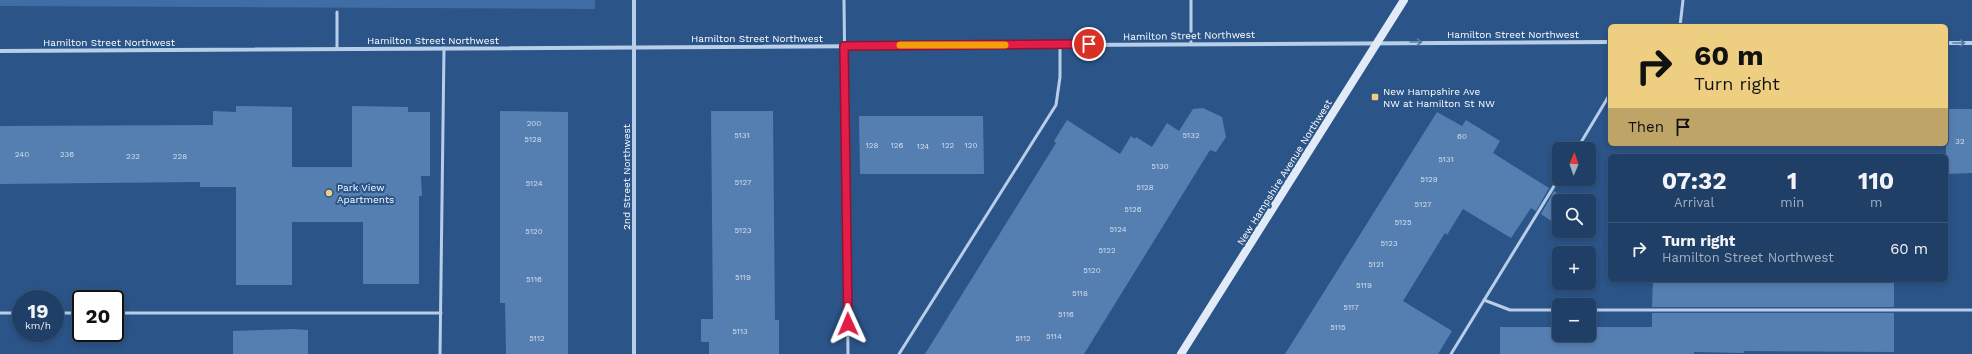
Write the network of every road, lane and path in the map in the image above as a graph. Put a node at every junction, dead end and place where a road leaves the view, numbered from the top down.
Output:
1 (634, 0) edge
2 (844, 0) edge
3 (1191, 0) edge
4 (1404, 0) edge
5 (1683, 0) edge
6 (337, 12) dead end
7 (1680, 24) edge
8 (1377, 42) junction
9 (1608, 42) edge
10 (1191, 43) junction
11 (1948, 43) edge
12 (1972, 43) edge
13 (1060, 44) junction
14 (844, 46) junction
15 (634, 47) junction
16 (337, 48) junction
17 (444, 48) junction
18 (0, 51) edge
19 (1608, 97) edge
20 (1580, 142) edge
21 (1554, 186) edge
22 (1484, 300) junction
23 (1552, 310) edge
24 (1596, 310) edge
25 (1972, 310) edge
26 (0, 313) edge
27 (12, 313) edge
28 (124, 313) edge
29 (441, 313) junction
30 (440, 354) edge
31 (634, 354) edge
32 (848, 354) edge
33 (900, 354) edge
34 (1181, 354) edge
35 (1451, 354) edge

1 - 15 street, 2nd Street Northwest
2 - 14 lane
3 - 10 lane
4 - 8 main road, New Hampshire Avenue Northwest
5 - 7 lane
6 - 16 lane
8 -> 9 street, Hamilton Street Northwest
8 - 10 street, Hamilton Street Northwest
8 - 34 main road, New Hampshire Avenue Northwest
10 - 13 street, Hamilton Street Northwest
11 -> 12 street
13 - 14 street, Hamilton Street Northwest
13 - 33 lane
14 - 15 street, Hamilton Street Northwest
14 - 32 lane
15 - 17 street, Hamilton Street Northwest
15 - 31 street, 2nd Street Northwest
16 - 17 street, Hamilton Street Northwest
16 - 18 street, Hamilton Street Northwest
17 - 29 lane
19 - 20 lane
21 - 22 lane
22 - 23 lane
22 - 35 lane
24 - 25 lane
26 - 27 lane
28 - 29 lane
29 - 30 lane

